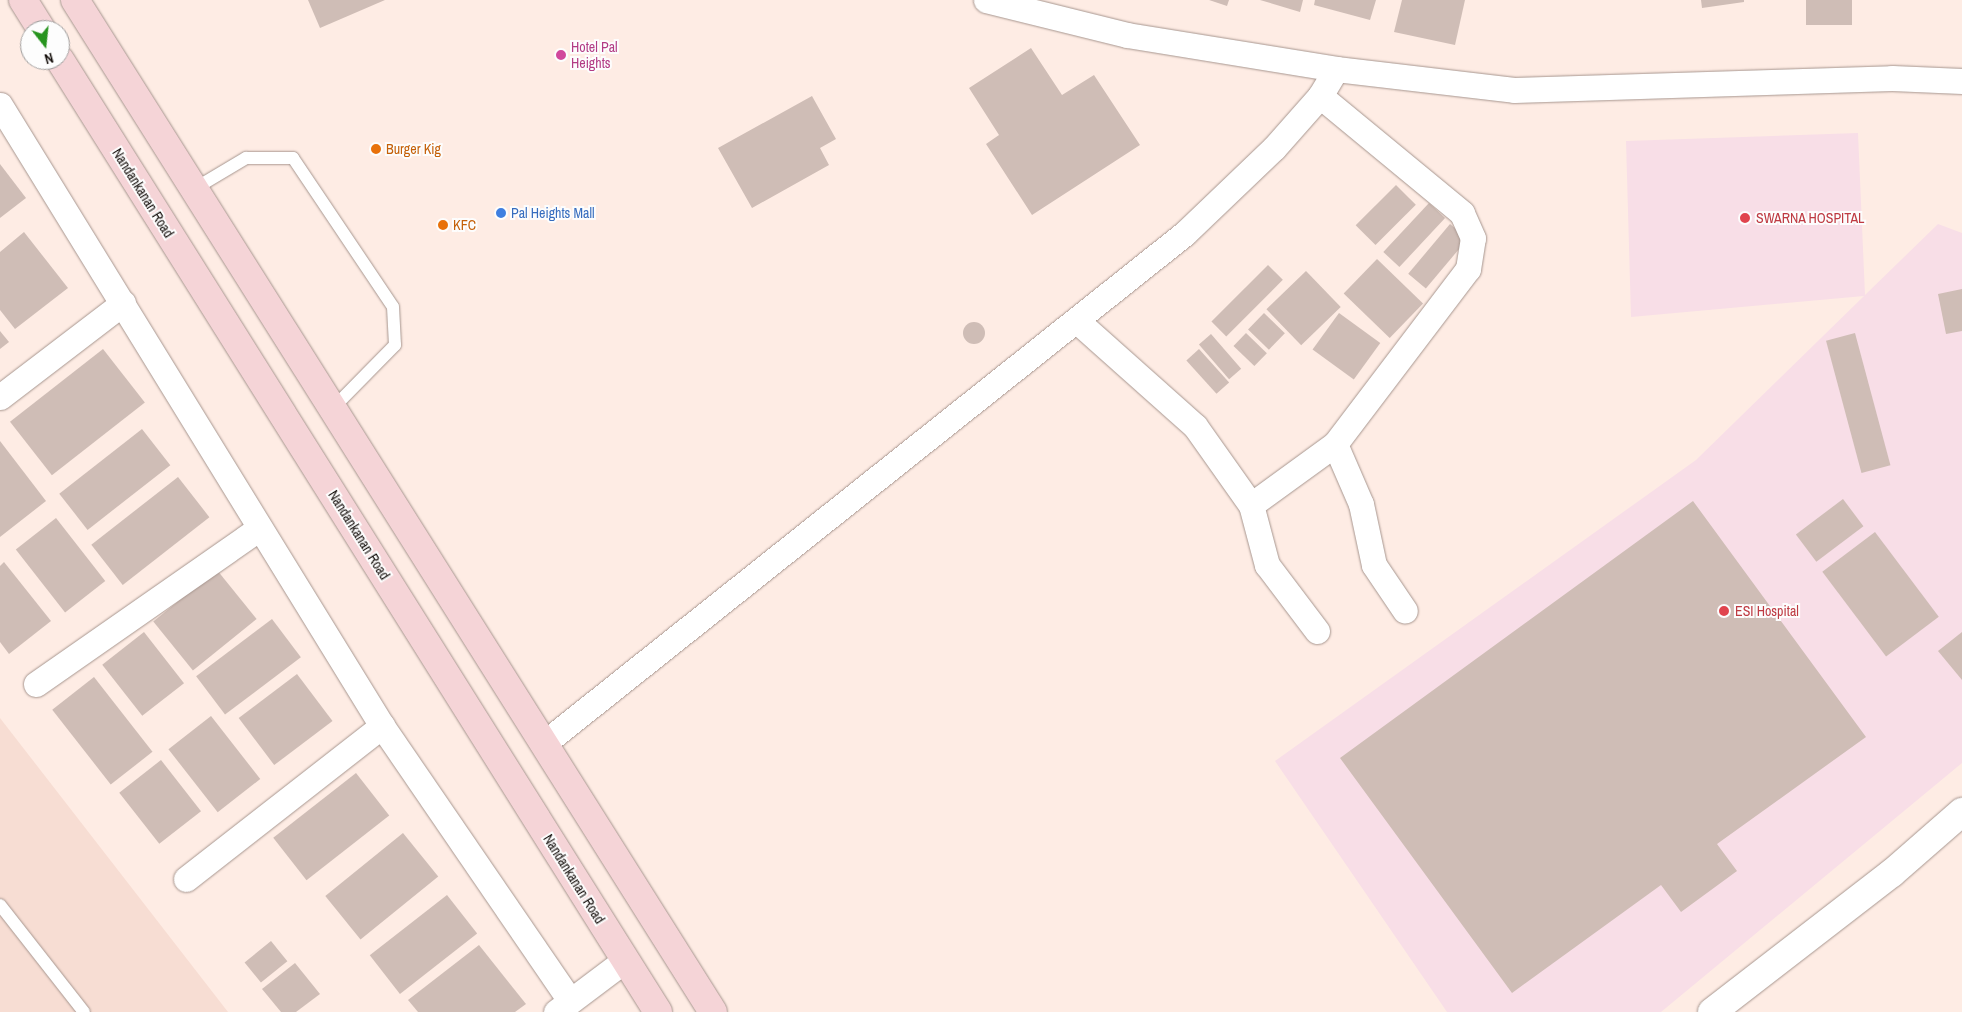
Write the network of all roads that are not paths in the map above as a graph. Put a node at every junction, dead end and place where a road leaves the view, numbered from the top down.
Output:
1 (23, 0) edge
2 (75, 0) edge
3 (986, 0) edge
4 (36, 20) edge
5 (1336, 69) junction
6 (66, 70) edge
7 (1962, 81) edge
8 (1320, 96) junction
9 (0, 105) edge
10 (194, 189) junction
11 (124, 303) junction
12 (1077, 321) junction
13 (0, 397) edge
14 (333, 408) junction
15 (1335, 444) junction
16 (1251, 505) junction
17 (258, 529) junction
18 (407, 529) junction
19 (371, 555) junction
20 (1405, 611) dead end
21 (1317, 631) dead end
22 (36, 684) dead end
23 (382, 726) junction
24 (543, 744) junction
25 (1962, 812) edge
26 (186, 879) dead end
27 (0, 905) edge
28 (625, 960) junction
29 (563, 1007) edge
30 (84, 1012) edge
31 (658, 1012) edge
32 (713, 1012) edge
33 (1712, 1012) edge

1 - 4 main road
2 - 10 main road
3 - 5 street
5 - 7 street
5 - 8 street
6 - 19 main road, Nandankanan Road
8 - 12 street
8 - 15 street
9 - 11 street
10 - 14 main road
10 - 14 lane
11 - 13 street
11 - 17 street
12 - 16 street
12 - 24 street
14 - 18 main road
15 - 16 street
15 - 20 street
16 - 21 street
17 - 22 street
17 - 23 street
18 - 19 main road
18 - 24 main road
19 - 28 main road, Nandankanan Road
23 - 26 street
23 - 29 street
24 - 32 main road
25 - 33 street
27 - 30 lane
28 - 29 street
28 - 31 main road, Nandankanan Road

